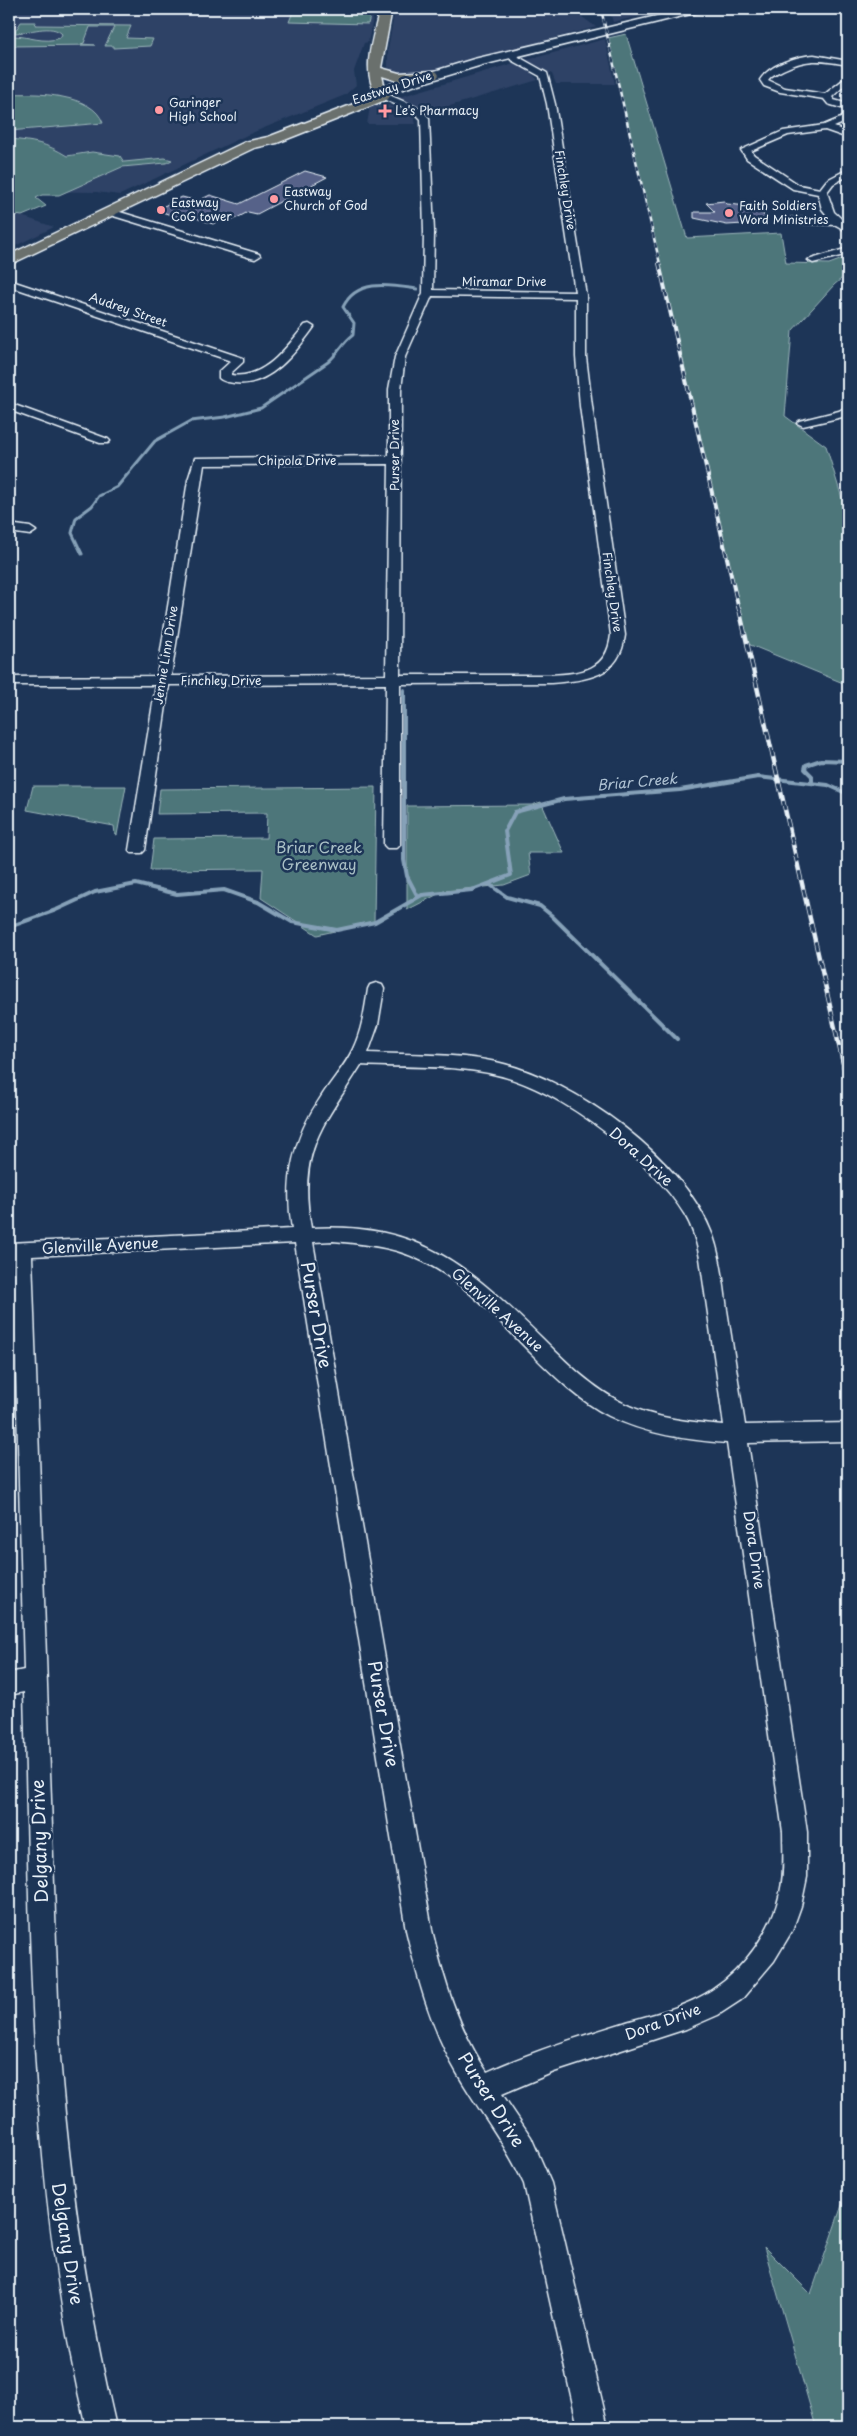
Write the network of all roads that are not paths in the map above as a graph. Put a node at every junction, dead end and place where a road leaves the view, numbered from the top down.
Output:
1 (386, 9) edge
2 (697, 9) edge
3 (541, 48) junction
4 (514, 58) junction
5 (848, 62) edge
6 (374, 70) junction
7 (433, 75) junction
8 (848, 78) edge
9 (382, 94) junction
10 (827, 97) junction
11 (848, 107) edge
12 (848, 118) edge
13 (826, 128) junction
14 (848, 135) edge
15 (848, 172) edge
16 (822, 192) junction
17 (110, 212) junction
18 (791, 221) dead end
19 (837, 222) junction
20 (848, 229) edge
21 (848, 251) edge
22 (255, 256) dead end
23 (813, 260) dead end
24 (9, 261) edge
25 (9, 283) edge
26 (428, 293) junction
27 (581, 294) junction
28 (309, 327) dead end
29 (239, 360) joint
30 (9, 406) edge
31 (846, 413) edge
32 (803, 424) dead end
33 (104, 442) dead end
34 (395, 460) junction
35 (199, 461) joint
36 (9, 528) edge
37 (30, 531) dead end
38 (394, 680) junction
39 (9, 681) edge
40 (162, 681) junction
41 (392, 845) dead end
42 (137, 850) dead end
43 (376, 989) dead end
44 (357, 1058) junction
45 (303, 1236) junction
46 (16, 1250) edge
47 (848, 1432) edge
48 (737, 1433) junction
49 (36, 1679) junction
50 (9, 1684) edge
51 (482, 2089) junction
52 (101, 2427) edge
53 (592, 2427) edge

1 - 6 main road
2 - 3 main road, Eastway Drive
3 - 4 main road, Eastway Drive
3 - 7 main road, Eastway Drive
4 - 9 main road, Eastway Drive
4 - 27 street, Finchley Drive
5 - 10 street
6 - 7 main road
6 - 9 main road
7 - 9 main road, Eastway Drive
8 - 10 street
9 - 17 main road, Eastway Drive
9 - 26 street, Purser Drive
10 - 11 street
12 - 13 street
13 - 14 street
13 - 16 street
15 - 16 street
16 - 19 street
17 - 22 street
17 - 24 main road, Eastway Drive
18 - 19 street
19 - 20 street
21 - 23 street
25 - 29 street, Audrey Street
26 - 27 street, Miramar Drive
26 - 34 street, Purser Drive
27 - 38 street, Finchley Drive
28 - 29 street
30 - 33 street
31 - 32 street
34 - 35 street, Chipola Drive
34 - 38 street, Purser Drive
35 - 40 street, Jennie Linn Drive
36 - 37 street
38 - 40 street, Finchley Drive
38 - 41 street, Purser Drive
39 - 40 street, Finchley Drive
40 - 42 street, Jennie Linn Drive
43 - 44 street, Purser Drive
44 - 45 street, Purser Drive
44 - 48 street, Dora Drive
45 - 46 street, Glenville Avenue
45 - 48 street, Glenville Avenue
45 - 51 street, Purser Drive
46 - 49 street, Delgany Drive
47 - 48 street, Glenville Avenue
48 - 51 street, Dora Drive
49 - 50 street
49 - 52 street, Delgany Drive
51 - 53 street, Purser Drive

